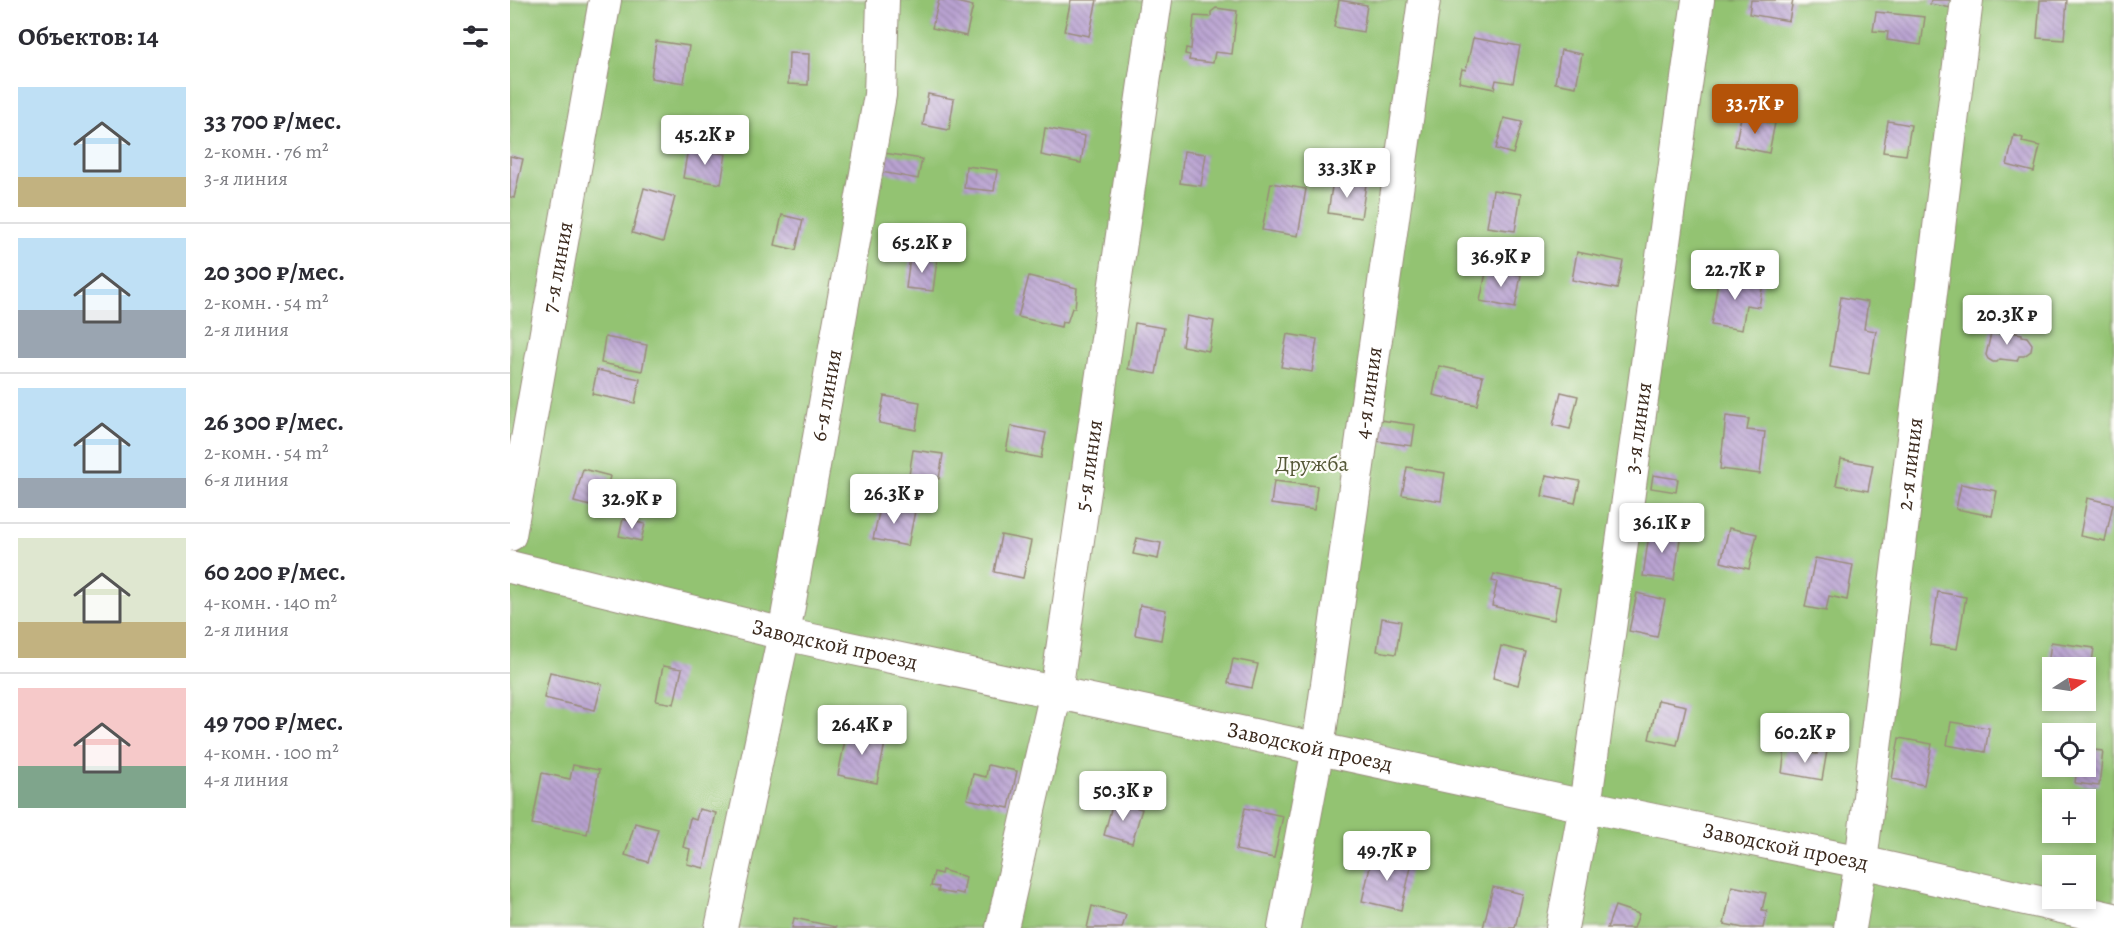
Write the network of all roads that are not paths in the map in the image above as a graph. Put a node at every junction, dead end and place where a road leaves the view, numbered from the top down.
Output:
1 (605, 0) edge
2 (883, 0) edge
3 (1156, 0) edge
4 (1424, 0) edge
5 (1698, 0) edge
6 (1968, 0) edge
7 (510, 535) edge
8 (510, 567) edge
9 (784, 634) junction
10 (1056, 692) junction
11 (1318, 748) junction
12 (1585, 806) junction
13 (1861, 862) junction
14 (2114, 919) edge
15 (721, 928) edge
16 (1002, 928) edge
17 (1284, 928) edge
18 (1562, 928) edge
19 (1850, 928) edge

1 - 7 street, 7-я линия
2 - 9 street, 6-я линия
3 - 10 street, 5-я линия
4 - 11 street, 4-я линия
5 - 12 street, 3-я линия
6 - 13 street, 2-я линия
8 - 9 street, Заводской проезд
9 - 10 street, Заводской проезд
9 - 15 street, 6-я линия
10 - 11 street, Заводской проезд
10 - 16 street, 5-я линия
11 - 12 street, Заводской проезд
11 - 17 street, 4-я линия
12 - 13 street, Заводской проезд
12 - 18 street, 3-я линия
13 - 14 street, Заводской проезд
13 - 19 street, 2-я линия

